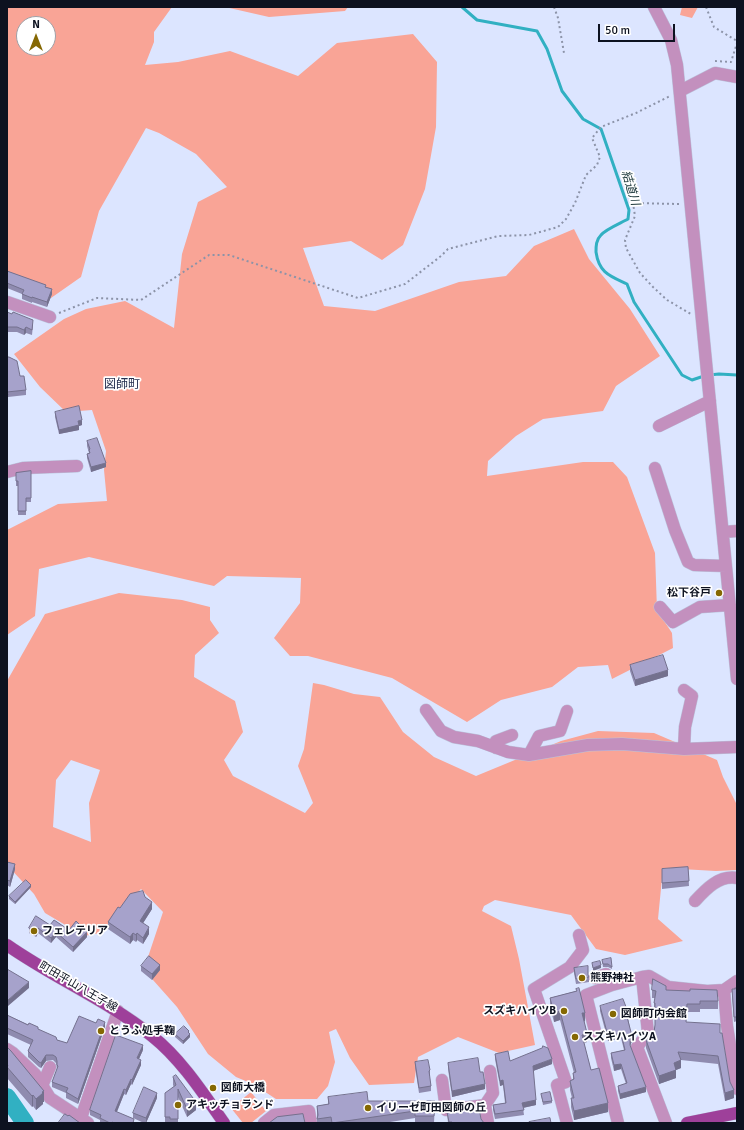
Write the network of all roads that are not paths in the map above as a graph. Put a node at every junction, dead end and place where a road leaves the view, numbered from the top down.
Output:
1 (654, 7) edge
2 (737, 77) edge
3 (680, 91) junction
4 (7, 302) edge
5 (50, 317) road end
6 (710, 401) junction
7 (659, 426) dead end
8 (78, 466) dead end
9 (655, 468) dead end
10 (7, 472) edge
11 (722, 532) junction
12 (737, 532) edge
13 (726, 566) junction
14 (730, 604) junction
15 (660, 607) dead end
16 (737, 679) edge
17 (684, 690) dead end
18 (426, 710) dead end
19 (567, 711) dead end
20 (512, 735) dead end
21 (737, 748) edge
22 (684, 749) junction
23 (495, 751) junction
24 (529, 755) junction
25 (737, 878) edge
26 (695, 901) dead end
27 (579, 935) dead end
28 (7, 945) edge
29 (595, 978) dead end
30 (642, 978) junction
31 (737, 981) edge
32 (609, 986) junction
33 (724, 990) junction
34 (118, 1011) junction
35 (7, 1049) edge
36 (50, 1067) dead end
37 (490, 1071) dead end
38 (442, 1080) dead end
39 (42, 1086) junction
40 (737, 1089) edge
41 (485, 1105) junction
42 (737, 1113) edge
43 (84, 1121) edge
44 (224, 1123) edge
45 (264, 1123) edge
46 (311, 1123) edge
47 (488, 1123) edge
48 (567, 1123) edge
49 (618, 1123) edge
50 (666, 1123) edge
51 (687, 1123) edge

1 - 3 street
2 - 3 street
3 - 6 street
4 - 5 street
6 - 7 street
6 - 11 street
8 - 10 street
9 - 13 street
11 - 12 street
11 - 13 street
13 - 14 street
14 - 15 street
14 - 16 street
17 - 22 street
18 - 23 street
19 - 24 street
20 - 23 street
21 - 22 street
22 - 24 street
23 - 24 street
25 - 26 street
27 - 48 street
28 - 34 main road, 町田平山八王子線
29 - 32 street
30 - 32 street
30 - 33 street
30 - 50 street
31 - 33 street
32 - 49 street
33 - 40 street
34 - 43 street
34 - 44 main road, 町田平山八王子線
35 - 39 street
36 - 39 street
37 - 41 street
38 - 41 street
39 - 43 street
41 - 47 street
42 - 51 main road
45 - 46 street

